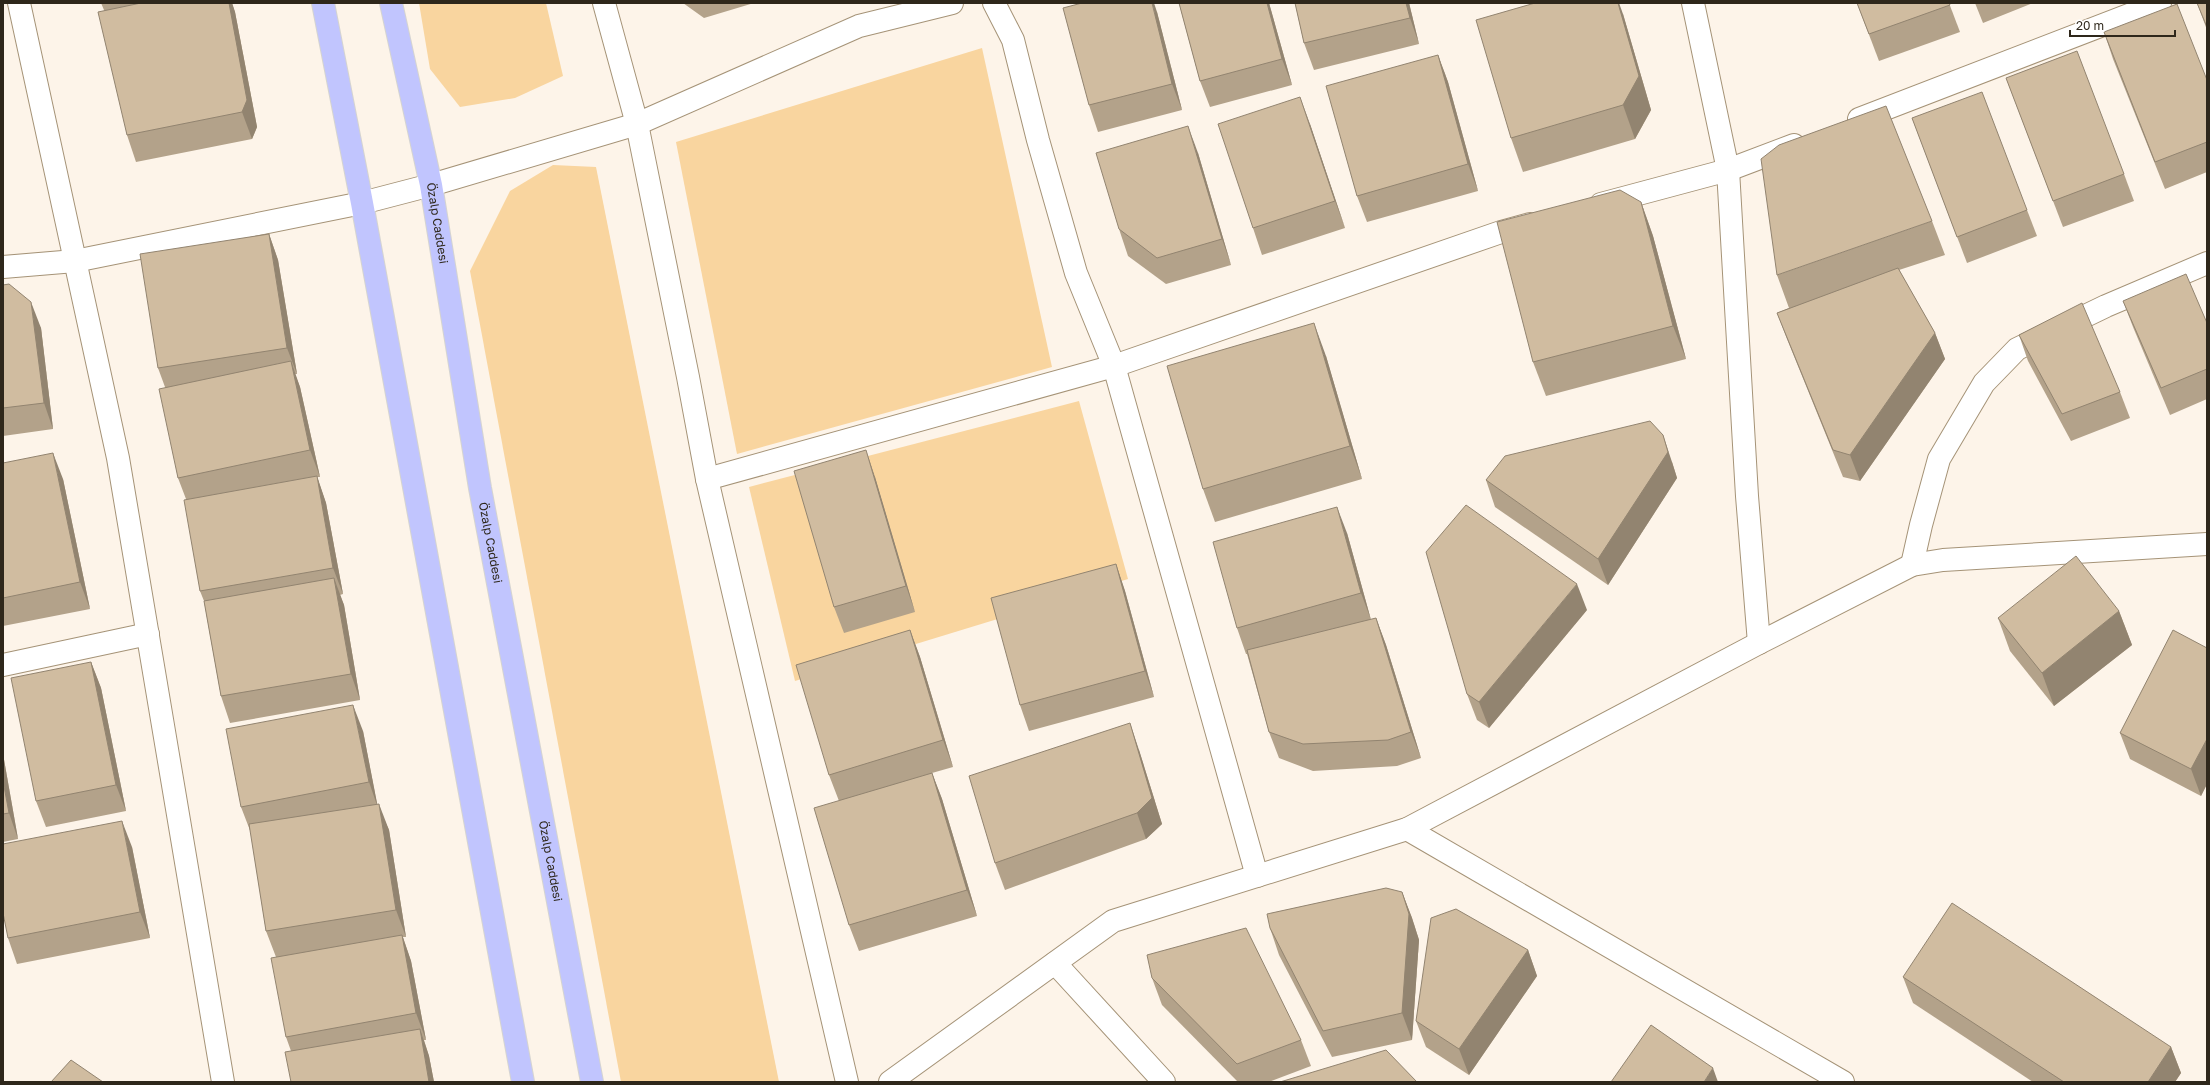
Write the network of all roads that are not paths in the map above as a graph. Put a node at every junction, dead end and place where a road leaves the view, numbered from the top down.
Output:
1 (19, 3) edge
2 (323, 3) edge
3 (391, 3) edge
4 (604, 3) edge
5 (952, 3) edge
6 (994, 3) edge
7 (1693, 3) edge
8 (2160, 3) edge
9 (637, 124) junction
10 (1840, 127) edge
11 (1810, 138) edge
12 (1728, 170) junction
13 (431, 185) junction
14 (362, 203) junction
15 (1584, 209) edge
16 (1546, 219) edge
17 (75, 261) junction
18 (2207, 262) edge
19 (3, 267) edge
20 (1114, 366) junction
21 (707, 479) junction
22 (2207, 544) edge
23 (1912, 565) junction
24 (148, 634) junction
25 (1759, 643) junction
26 (3, 665) edge
27 (1407, 829) junction
28 (1257, 876) junction
29 (1055, 963) junction
30 (223, 1082) edge
31 (523, 1082) edge
32 (592, 1082) edge
33 (847, 1082) edge
34 (890, 1082) edge
35 (1164, 1082) edge
36 (1843, 1082) edge

1 - 17 street
2 - 14 main road
3 - 13 main road, Özalp Caddesi
4 - 9 street
5 - 9 street
6 - 20 street
7 - 12 street
8 - 10 street
9 - 13 street
9 - 21 street
11 - 12 street
12 - 15 street
12 - 25 street
13 - 14 street
13 - 32 main road, Özalp Caddesi
14 - 17 street
14 - 31 main road
16 - 20 street
17 - 19 street
17 - 24 street
18 - 23 street
20 - 21 street
20 - 28 street
21 - 33 street
22 - 23 street
23 - 25 street
24 - 26 street
24 - 30 street
25 - 27 street
27 - 28 street
27 - 36 street
28 - 29 street
29 - 34 street
29 - 35 street

